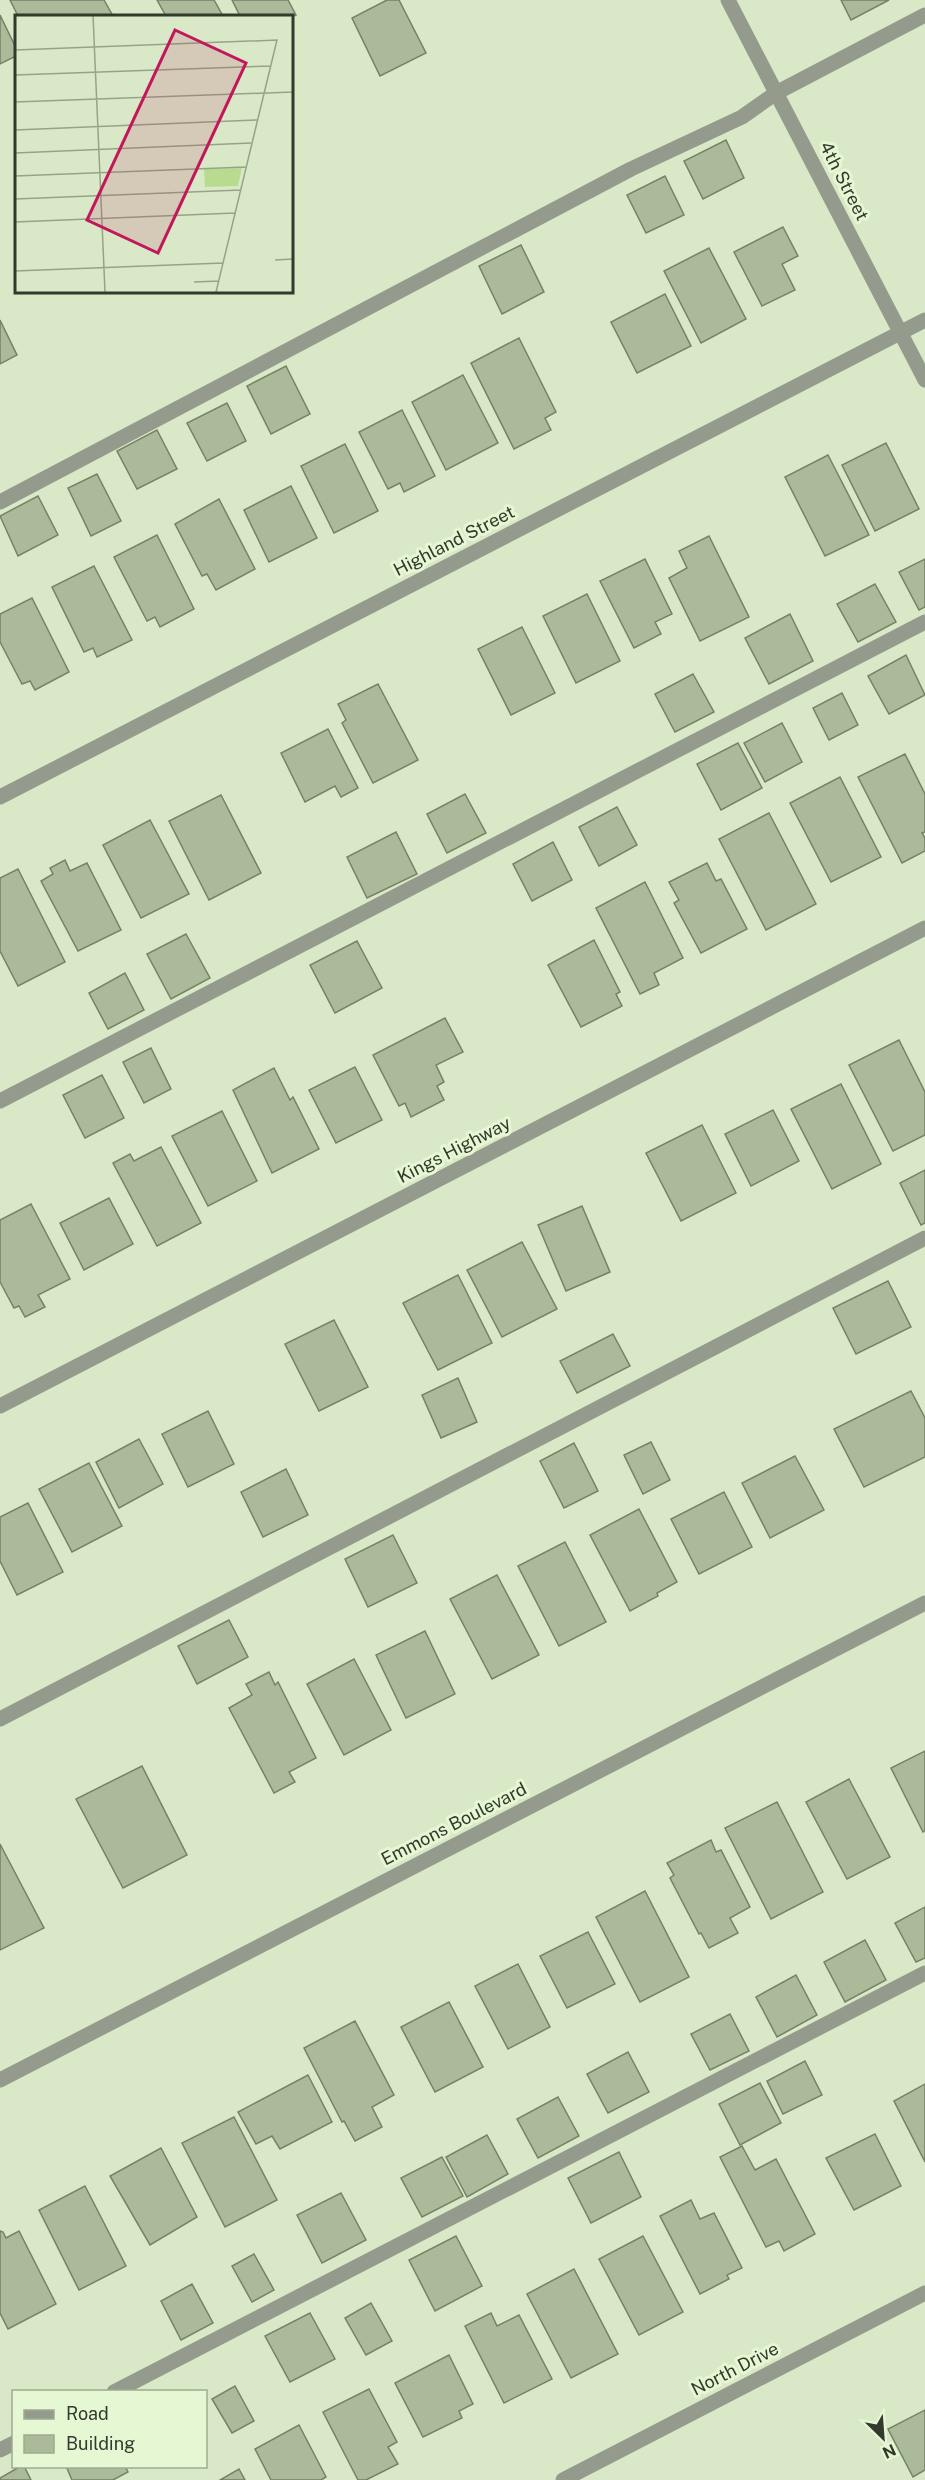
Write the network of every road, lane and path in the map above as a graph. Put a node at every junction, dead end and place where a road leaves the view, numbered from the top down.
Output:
1 (728, 0) edge
2 (925, 15) edge
3 (776, 93) junction
4 (925, 320) edge
5 (900, 333) junction
6 (925, 380) edge
7 (0, 502) edge
8 (925, 622) edge
9 (0, 797) edge
10 (925, 928) edge
11 (0, 1101) edge
12 (925, 1238) edge
13 (0, 1406) edge
14 (925, 1604) edge
15 (0, 1719) edge
16 (925, 1973) edge
17 (0, 2080) edge
18 (925, 2293) edge
19 (116, 2390) edge
20 (563, 2480) edge

1 - 3 street, 4th Street
2 - 3 street
3 - 5 street, 4th Street
3 - 7 street
4 - 5 street, Highland Street
5 - 6 street, 4th Street
5 - 9 street, Highland Street
8 - 11 street
10 - 13 street, Kings Highway
12 - 15 street
14 - 17 street, Emmons Boulevard
16 - 19 street
18 - 20 street, North Drive

